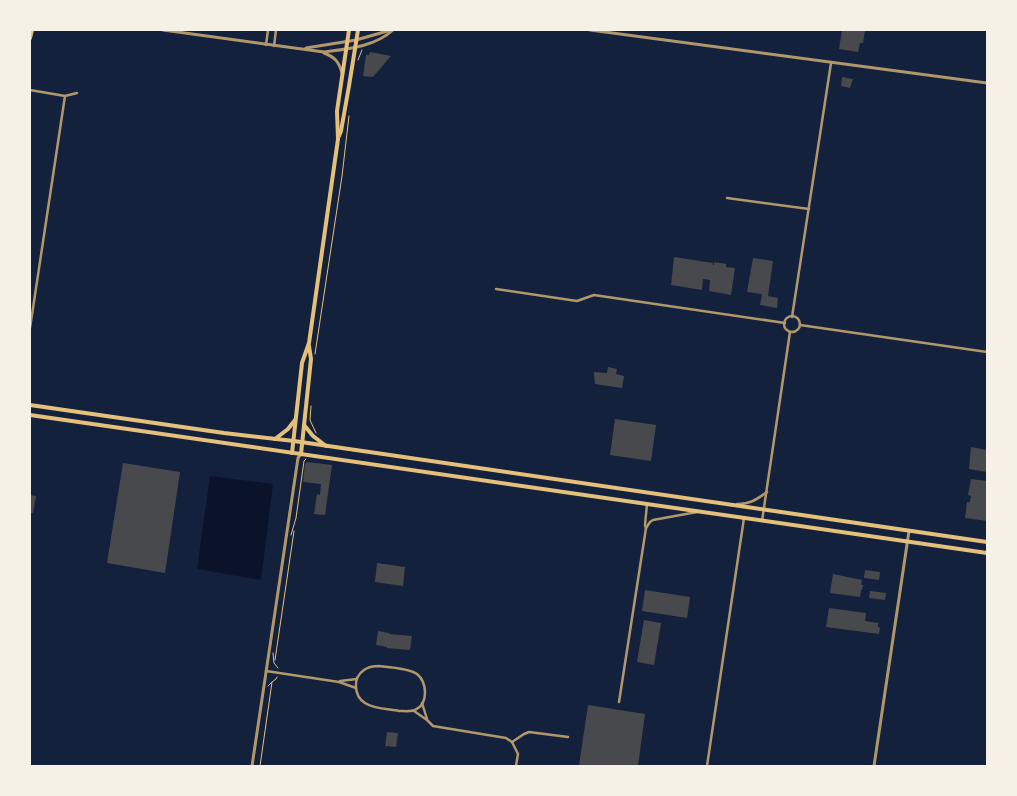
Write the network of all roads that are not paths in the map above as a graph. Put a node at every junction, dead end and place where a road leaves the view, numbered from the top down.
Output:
1 (32, 30) edge
2 (163, 30) edge
3 (268, 30) edge
4 (276, 30) edge
5 (349, 30) edge
6 (358, 30) edge
7 (371, 30) edge
8 (392, 30) edge
9 (590, 30) edge
10 (379, 33) junction
11 (30, 38) edge
12 (356, 40) junction
13 (348, 41) junction
14 (266, 44) junction
15 (274, 46) junction
16 (355, 48) junction
17 (303, 49) junction
18 (347, 49) junction
19 (324, 52) junction
20 (831, 63) junction
21 (343, 76) junction
22 (987, 83) edge
23 (30, 90) edge
24 (77, 93) dead end
25 (65, 96) junction
26 (338, 139) junction
27 (727, 198) dead end
28 (809, 209) junction
29 (496, 289) dead end
30 (792, 317) junction
31 (785, 323) junction
32 (800, 325) junction
33 (30, 328) edge
34 (790, 332) junction
35 (308, 344) junction
36 (987, 352) edge
37 (30, 405) edge
38 (68, 411) junction
39 (30, 415) edge
40 (296, 419) junction
41 (67, 421) junction
42 (304, 425) junction
43 (206, 430) junction
44 (275, 439) junction
45 (204, 440) junction
46 (294, 441) junction
47 (303, 443) junction
48 (327, 447) junction
49 (292, 453) junction
50 (302, 454) junction
51 (298, 458) junction
52 (487, 470) junction
53 (486, 481) junction
54 (767, 492) junction
55 (647, 504) junction
56 (722, 505) junction
57 (764, 511) junction
58 (700, 512) junction
59 (744, 518) junction
60 (762, 521) junction
61 (646, 528) junction
62 (909, 531) junction
63 (908, 542) junction
64 (987, 542) edge
65 (987, 553) edge
66 (266, 671) junction
67 (357, 679) junction
68 (339, 682) junction
69 (356, 688) junction
70 (619, 702) dead end
71 (422, 704) junction
72 (414, 711) junction
73 (427, 720) junction
74 (568, 737) dead end
75 (512, 742) junction
76 (252, 766) edge
77 (516, 766) edge
78 (707, 766) edge
79 (874, 766) edge

1 - 11 main road
2 - 14 street
3 - 14 street
4 - 15 street
5 - 13 main road
6 - 12 main road
7 - 10 street
8 - 10 street
8 - 16 street
9 - 20 street
10 - 12 street
12 - 13 street
12 - 16 main road
13 - 17 street
13 - 18 main road
14 - 15 street
15 - 17 street
16 - 18 street
16 - 26 main road
17 - 19 street
18 - 19 street
18 - 21 main road
19 - 21 street
20 - 22 street
20 - 28 street
21 - 26 main road
23 - 25 street
24 - 25 street
25 - 33 street
26 - 35 main road
27 - 28 street
28 - 30 street
29 - 31 street
30 - 31 street
30 - 32 street
31 - 34 street
32 - 34 street
32 - 36 street
34 - 54 street
35 - 40 main road
35 - 42 main road
37 - 38 main road
38 - 41 main road
38 - 43 main road
39 - 41 main road
40 - 44 main road
40 - 46 main road
41 - 45 main road
42 - 47 main road
42 - 48 main road
43 - 44 main road
43 - 45 main road
44 - 46 main road
45 - 49 main road
46 - 47 main road
46 - 49 main road
47 - 48 main road
47 - 50 main road
48 - 52 main road
49 - 50 main road
49 - 51 street
50 - 51 street
50 - 53 main road
51 - 66 street
52 - 53 main road
52 - 56 main road
53 - 55 main road
54 - 56 street
54 - 57 street
55 - 58 main road
55 - 61 street
56 - 57 main road
57 - 60 street
57 - 62 main road
58 - 59 main road
58 - 61 street
59 - 60 main road
59 - 78 street
60 - 63 main road
61 - 70 street
62 - 63 street
62 - 64 main road
63 - 65 main road
63 - 79 street
66 - 68 street
66 - 76 street
67 - 68 street
67 - 69 street
67 - 71 street
68 - 69 street
69 - 72 street
71 - 72 street
71 - 73 street
72 - 73 street
73 - 75 street
74 - 75 street
75 - 77 street

